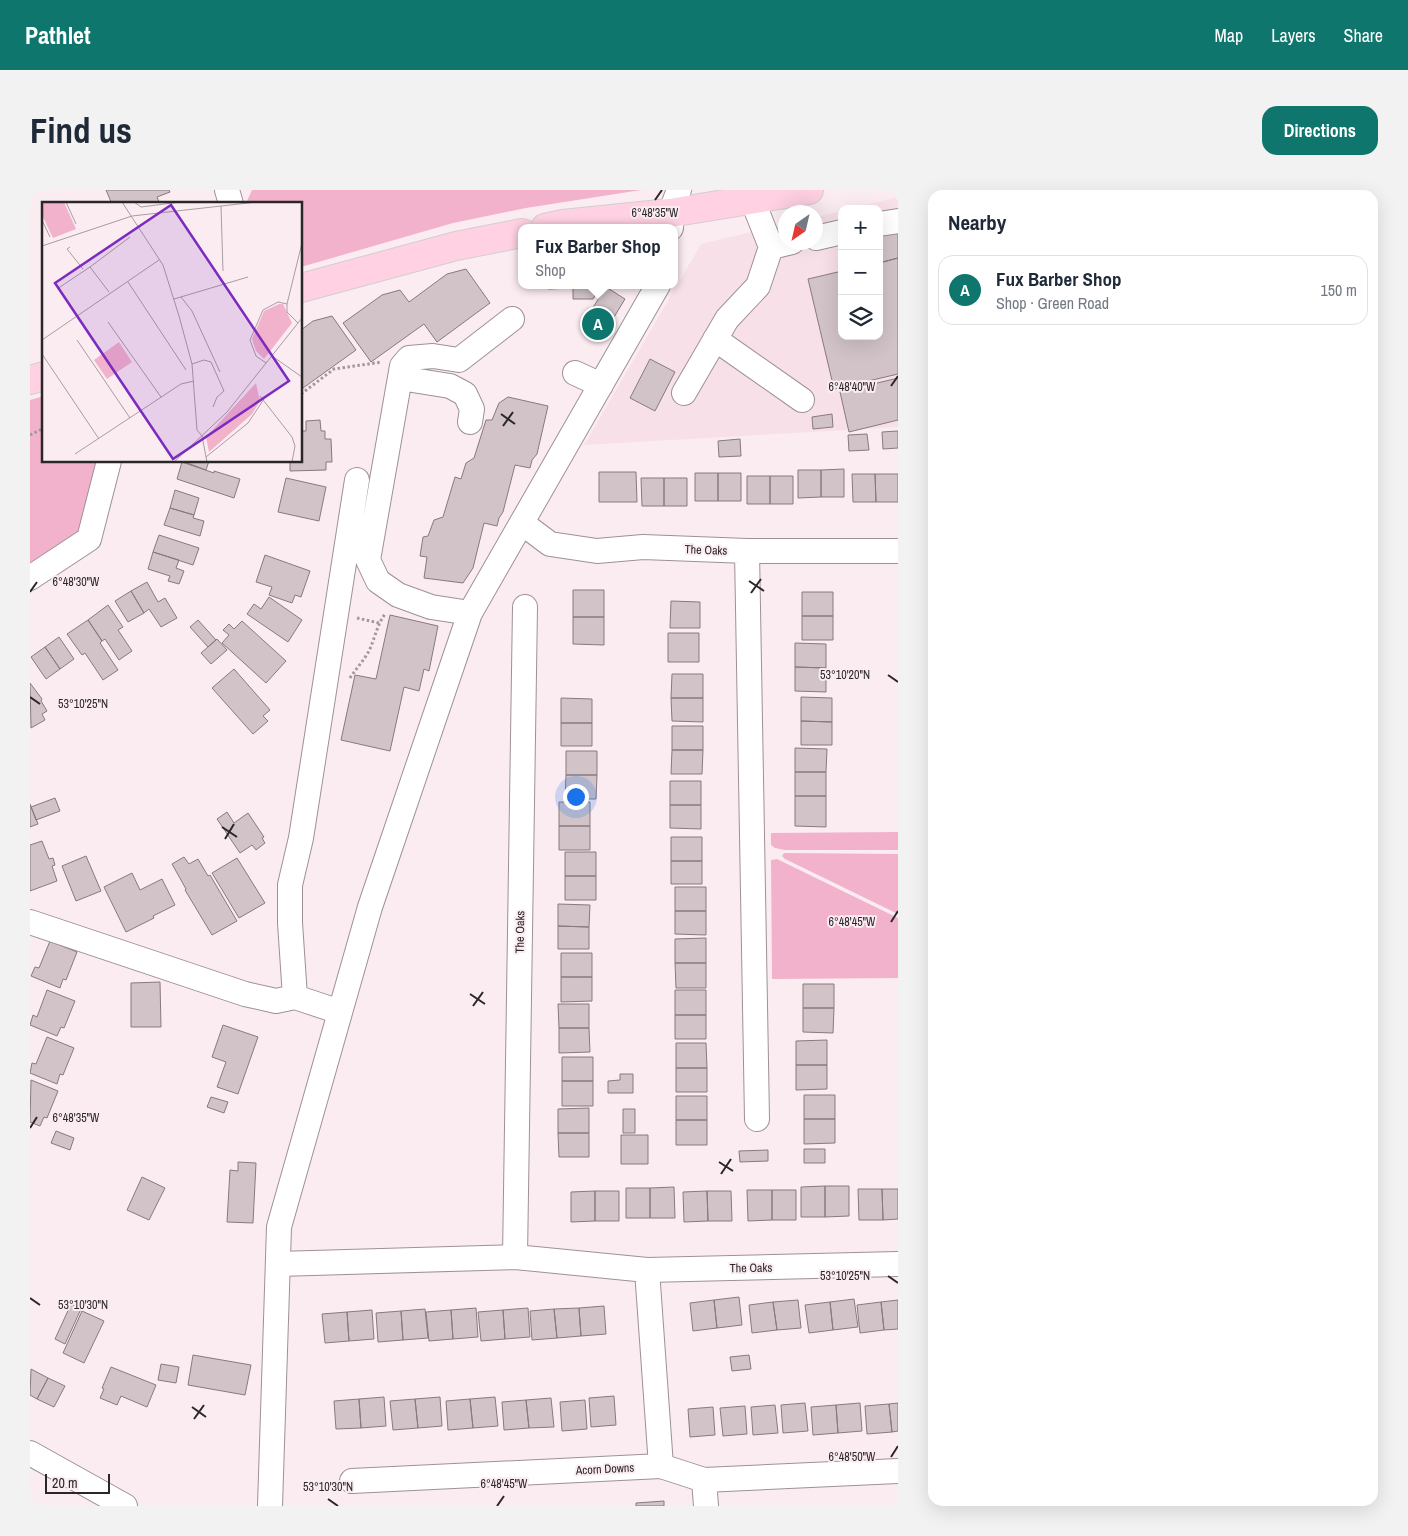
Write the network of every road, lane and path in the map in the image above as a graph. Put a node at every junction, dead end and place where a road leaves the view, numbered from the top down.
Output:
1 (809, 190) edge
2 (752, 199) junction
3 (673, 210) edge
4 (898, 220) edge
5 (883, 223) edge
6 (563, 224) edge
7 (838, 233) edge
8 (518, 234) edge
9 (823, 236) edge
10 (778, 239) edge
11 (779, 250) edge
12 (302, 288) edge
13 (656, 289) edge
14 (512, 319) dead end
15 (715, 339) junction
16 (401, 372) junction
17 (575, 373) dead end
18 (600, 385) junction
19 (302, 393) edge
20 (684, 393) dead end
21 (802, 400) dead end
22 (470, 422) dead end
23 (42, 429) edge
24 (30, 435) edge
25 (109, 462) edge
26 (357, 480) dead end
27 (522, 523) junction
28 (747, 551) junction
29 (898, 551) edge
30 (30, 578) edge
31 (398, 595) junction
32 (525, 607) dead end
33 (470, 613) junction
34 (352, 617) dead end
35 (379, 623) junction
36 (350, 678) dead end
37 (30, 922) edge
38 (294, 998) junction
39 (340, 1012) junction
40 (757, 1119) dead end
41 (514, 1257) junction
42 (278, 1264) junction
43 (898, 1264) edge
44 (647, 1270) junction
45 (30, 1453) edge
46 (661, 1466) junction
47 (898, 1471) edge
48 (704, 1480) junction
49 (352, 1481) dead end
50 (126, 1506) edge
51 (270, 1506) edge
52 (706, 1506) edge

1 - 2 main road
2 - 3 main road
2 - 10 street
3 - 6 main road
4 - 5 street
7 - 9 street
8 - 12 main road
11 - 15 street
13 - 18 street
14 - 16 street
15 - 20 street
15 - 21 street
16 - 19 path
16 - 22 street
16 - 31 street
17 - 18 street
18 - 27 street
23 - 24 path
25 - 30 street
26 - 38 street
27 - 28 street, The Oaks
27 - 33 street
28 - 29 street, The Oaks
28 - 40 street
31 - 33 street
31 - 35 path
32 - 41 street, The Oaks
33 - 39 street
34 - 35 path
35 - 36 path
37 - 38 street
38 - 39 street
39 - 42 street
41 - 42 street, The Oaks
41 - 44 street, The Oaks
42 - 51 street
43 - 44 street, The Oaks
44 - 46 street
45 - 50 street
46 - 48 street
46 - 49 street, Acorn Downs
47 - 48 street
48 - 52 street

